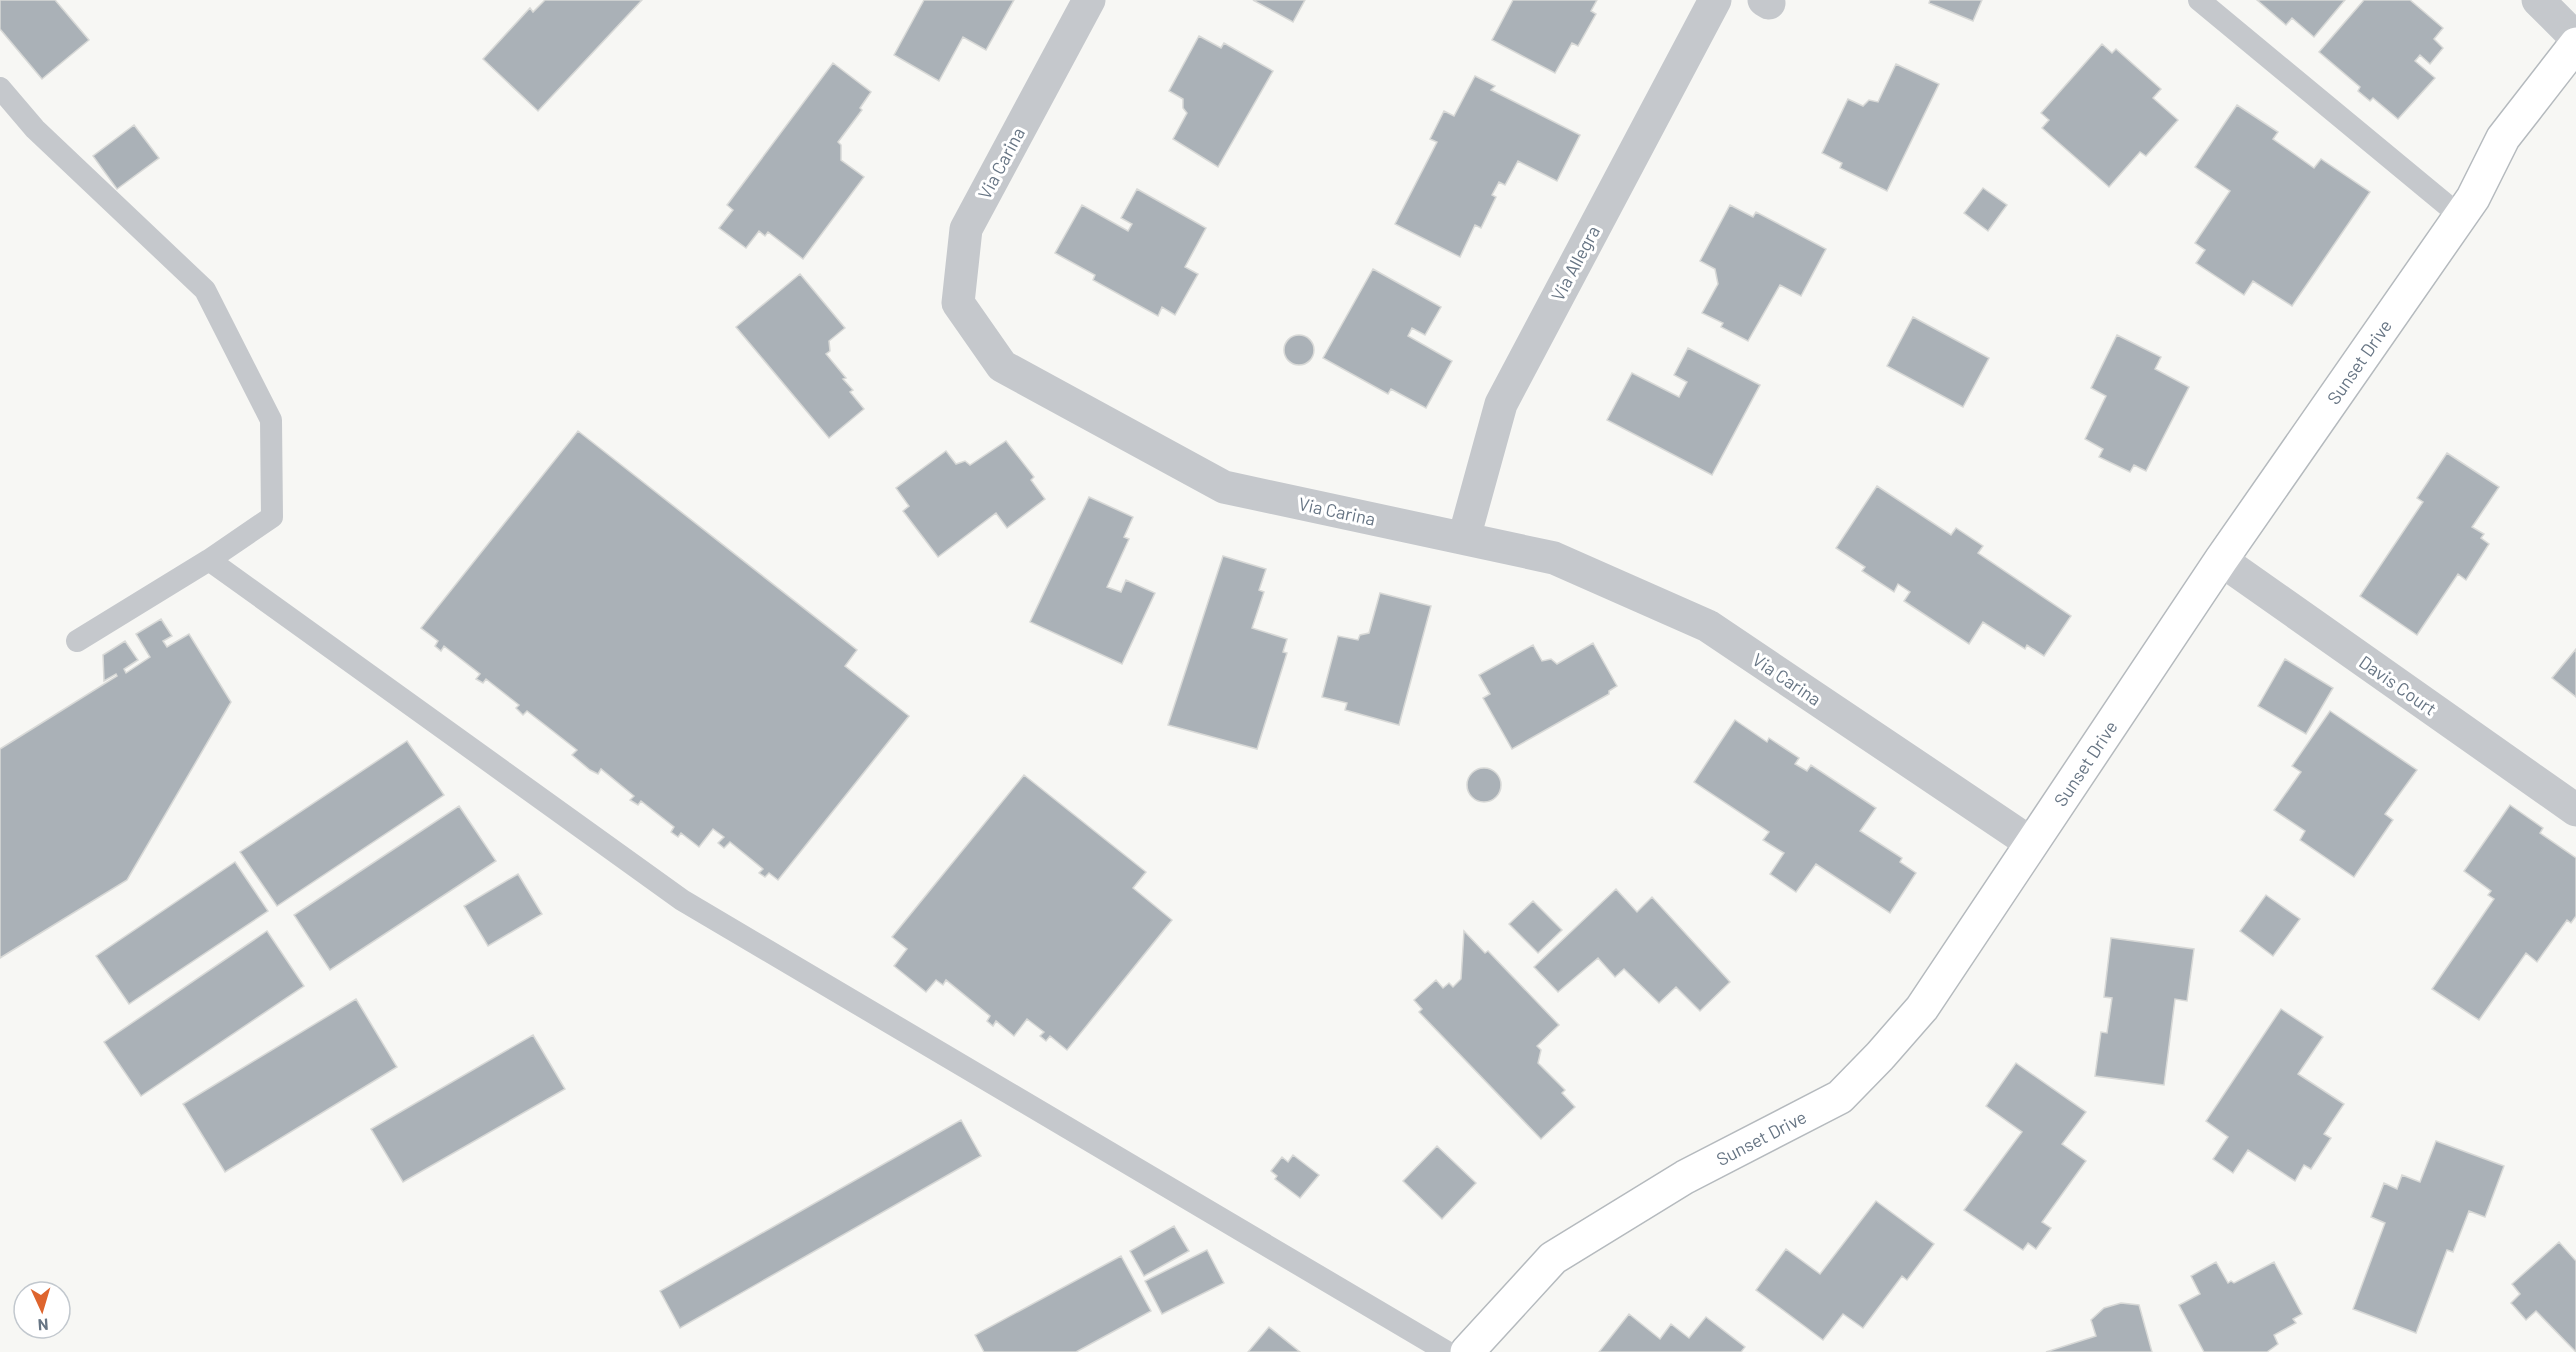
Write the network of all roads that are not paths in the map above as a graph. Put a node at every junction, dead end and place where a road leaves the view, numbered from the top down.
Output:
1 (1089, 0) edge
2 (1715, 0) edge
3 (2199, 0) edge
4 (2538, 0) edge
5 (2576, 38) edge
6 (2576, 44) edge
7 (0, 88) edge
8 (2460, 216) junction
9 (1464, 538) junction
10 (209, 560) junction
11 (2221, 560) junction
12 (77, 641) dead end
13 (2576, 810) edge
14 (2031, 843) junction
15 (1447, 1352) edge
16 (1467, 1352) edge

1 - 9 street, Via Carina
2 - 9 street, Via Allegra
3 - 8 lane
4 - 5 street
6 - 8 main road, Sunset Drive
7 - 10 lane
8 - 11 main road, Sunset Drive
9 - 14 street, Via Carina
10 - 12 lane
10 - 15 lane
11 - 13 street, Davis Court
11 - 14 main road, Sunset Drive
14 - 16 main road, Sunset Drive

